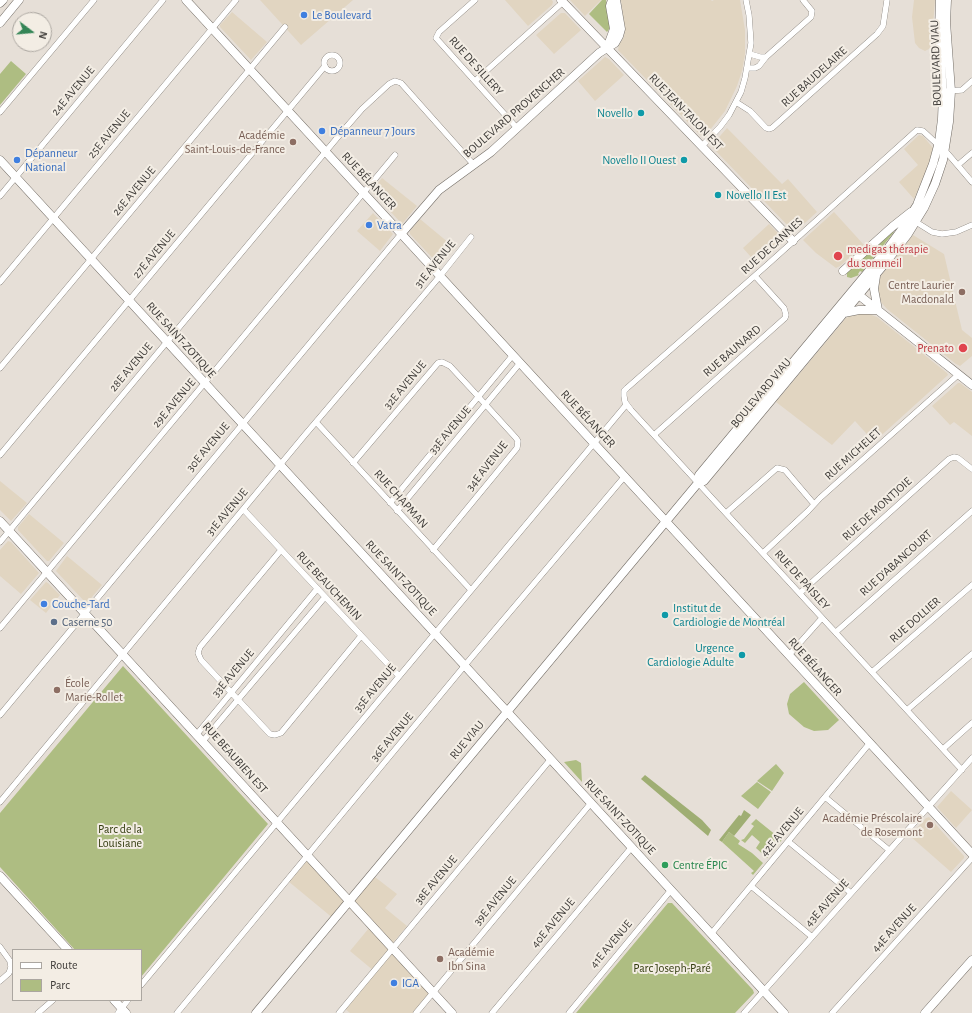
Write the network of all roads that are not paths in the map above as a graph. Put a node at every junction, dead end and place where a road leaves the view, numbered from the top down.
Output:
1 (3, 0) edge
2 (19, 0) edge
3 (94, 0) edge
4 (163, 0) edge
5 (186, 0) edge
6 (236, 0) edge
7 (475, 0) edge
8 (612, 0) edge
9 (616, 0) edge
10 (746, 0) edge
11 (803, 0) edge
12 (887, 0) edge
13 (940, 0) edge
14 (948, 0) edge
15 (562, 1) edge
16 (0, 3) edge
17 (0, 23) edge
18 (285, 27) dead end
19 (212, 28) junction
20 (607, 48) junction
21 (750, 54) junction
22 (766, 57) junction
23 (325, 66) dead end
24 (748, 68) junction
25 (250, 69) junction
26 (972, 81) edge
27 (476, 82) junction
28 (947, 91) junction
29 (736, 102) junction
30 (288, 110) junction
31 (0, 112) edge
32 (517, 128) junction
33 (702, 146) junction
34 (941, 149) junction
35 (326, 152) junction
36 (972, 153) edge
37 (395, 154) dead end
38 (0, 160) edge
39 (474, 164) junction
40 (958, 166) junction
41 (16, 178) junction
42 (972, 182) edge
43 (364, 193) junction
44 (434, 194) joint
45 (0, 196) edge
46 (914, 211) junction
47 (54, 218) junction
48 (916, 222) junction
49 (972, 225) edge
50 (892, 227) junction
51 (401, 234) junction
52 (898, 236) junction
53 (471, 237) dead end
54 (793, 241) junction
55 (91, 259) junction
56 (843, 271) dead end
57 (877, 274) junction
58 (440, 276) junction
59 (755, 276) junction
60 (0, 282) edge
61 (856, 293) junction
62 (129, 301) junction
63 (878, 310) junction
64 (844, 313) junction
65 (167, 342) junction
66 (513, 355) junction
67 (520, 363) junction
68 (0, 368) edge
69 (959, 374) junction
70 (205, 384) junction
71 (972, 385) edge
72 (478, 397) junction
73 (485, 404) junction
74 (626, 404) junction
75 (316, 422) junction
76 (242, 424) junction
77 (654, 435) junction
78 (594, 442) junction
79 (0, 455) edge
80 (353, 463) junction
81 (280, 466) junction
82 (972, 469) edge
83 (625, 476) junction
84 (698, 483) junction
85 (390, 503) junction
86 (814, 504) junction
87 (244, 510) junction
88 (397, 511) junction
89 (972, 511) edge
90 (726, 513) junction
91 (0, 521) edge
92 (666, 522) junction
93 (9, 531) junction
94 (0, 542) edge
95 (281, 550) junction
96 (433, 550) junction
97 (763, 552) junction
98 (47, 572) junction
99 (972, 585) edge
100 (317, 589) junction
101 (470, 589) junction
102 (800, 593) junction
103 (325, 597) junction
104 (85, 613) junction
105 (822, 618) junction
106 (0, 628) edge
107 (836, 632) junction
108 (435, 633) junction
109 (361, 636) junction
110 (123, 654) junction
111 (972, 654) edge
112 (789, 655) junction
113 (464, 667) junction
114 (872, 672) junction
115 (399, 676) junction
116 (232, 692) junction
117 (239, 700) junction
118 (907, 710) junction
119 (506, 712) junction
120 (0, 716) edge
121 (972, 723) edge
122 (196, 734) junction
123 (204, 741) junction
124 (870, 744) junction
125 (943, 748) junction
126 (972, 758) edge
127 (550, 760) junction
128 (962, 770) junction
129 (825, 797) junction
130 (0, 802) edge
131 (591, 803) junction
132 (928, 808) junction
133 (277, 822) junction
134 (788, 842) junction
135 (631, 848) junction
136 (889, 850) junction
137 (972, 854) edge
138 (308, 856) junction
139 (972, 858) edge
140 (0, 876) edge
141 (751, 886) junction
142 (671, 890) junction
143 (851, 893) junction
144 (349, 901) junction
145 (711, 934) junction
146 (811, 936) junction
147 (393, 948) junction
148 (67, 949) edge
149 (1, 950) edge
150 (972, 960) edge
151 (0, 981) edge
152 (142, 984) edge
153 (763, 991) junction
154 (433, 993) junction
155 (52, 1001) edge
156 (115, 1001) edge
157 (127, 1001) edge
158 (122, 1011) edge
159 (38, 1013) edge
160 (177, 1013) edge
161 (256, 1013) edge
162 (339, 1013) edge
163 (416, 1013) edge
164 (452, 1013) edge
165 (492, 1013) edge
166 (569, 1013) edge
167 (744, 1013) edge
168 (784, 1013) edge
169 (832, 1013) edge
170 (924, 1013) edge

1 - 16 street
2 - 17 street
3 - 31 street
4 - 41 street, 24E AVENUE
5 - 19 street, RUE BÉLANGER
6 - 19 street, 25E AVENUE
7 - 27 street, RUE DE SILLERY
8 - 20 street, BOULEVARD PROVENCHER
9 - 20 street, BOULEVARD PROVENCHER
10 - 21 street
11 - 22 street
12 - 29 street, RUE BAUDELAIRE
13 - 28 street, BOULEVARD VIAU
14 - 28 street, BOULEVARD VIAU
15 - 20 street, RUE JEAN-TALON EST
15 - 27 street
18 - 25 street, 26E AVENUE
19 - 25 street, RUE BÉLANGER
19 - 47 street, 25E AVENUE
20 - 32 street, BOULEVARD PROVENCHER
20 - 33 street, RUE JEAN-TALON EST
21 - 22 street
21 - 24 street
22 - 24 street
23 - 30 street, 27E AVENUE
24 - 29 street
25 - 30 street, RUE BÉLANGER
25 - 55 street, 26E AVENUE
26 - 28 street
27 - 32 street, RUE DE SILLERY
28 - 34 street, BOULEVARD VIAU
29 - 33 street
30 - 35 street, RUE BÉLANGER
30 - 62 street, 27E AVENUE
32 - 39 street, BOULEVARD PROVENCHER
33 - 54 street, RUE JEAN-TALON EST
34 - 40 street, RUE DE CANNES
34 - 46 street, BOULEVARD VIAU
34 - 48 street, BOULEVARD VIAU
34 - 54 street, RUE DE CANNES
35 - 39 street, 28E AVENUE
35 - 43 street, RUE BÉLANGER
35 - 65 street, 28E AVENUE
36 - 40 street
37 - 43 street, 29E AVENUE
38 - 41 street, RUE SAINT-ZOTIQUE
39 - 44 street, BOULEVARD PROVENCHER
40 - 42 street, RUE DE CANNES
41 - 45 street, 24E AVENUE
41 - 47 street, RUE SAINT-ZOTIQUE
43 - 51 street, RUE BÉLANGER
43 - 70 street, 29E AVENUE
44 - 51 street, 30E AVENUE
46 - 50 street, BOULEVARD VIAU
46 - 52 street, BOULEVARD VIAU
47 - 55 street, RUE SAINT-ZOTIQUE
47 - 60 street, 25E AVENUE
48 - 49 street
48 - 57 street, BOULEVARD VIAU
50 - 52 street
50 - 56 street, BOULEVARD VIAU
51 - 58 street, RUE BÉLANGER
51 - 76 street, 30E AVENUE
52 - 61 street, BOULEVARD VIAU
53 - 58 street, 31E AVENUE
54 - 59 street, RUE DE CANNES
55 - 62 street, RUE SAINT-ZOTIQUE
55 - 68 street, 26E AVENUE
57 - 61 street, BOULEVARD VIAU
57 - 63 street
58 - 66 street, RUE BÉLANGER
58 - 75 street, 31E AVENUE
59 - 74 street, RUE DE CANNES
59 - 77 street, RUE BAUNARD
61 - 63 street
61 - 64 street, BOULEVARD VIAU
61 - 84 street, BOULEVARD VIAU
62 - 65 street, RUE SAINT-ZOTIQUE
62 - 79 street, 27E AVENUE
63 - 64 street
63 - 69 street
64 - 84 street, BOULEVARD VIAU
65 - 70 street, RUE SAINT-ZOTIQUE
65 - 93 street, 28E AVENUE
66 - 67 street, RUE BÉLANGER
66 - 72 street, 33E AVENUE
67 - 73 street, 33E AVENUE
67 - 78 street, RUE BÉLANGER
69 - 71 street
69 - 86 street, RUE MICHELET
70 - 76 street, RUE SAINT-ZOTIQUE
70 - 98 street, 29E AVENUE
72 - 73 street, 34E AVENUE
72 - 80 street, 32E AVENUE
72 - 85 street, 33E AVENUE
73 - 88 street, 33E AVENUE
73 - 96 street, 34E AVENUE
74 - 77 street, RUE DE PAISLEY
74 - 78 street, 35E AVENUE
75 - 80 street, RUE CHAPMAN
75 - 81 street, 31E AVENUE
76 - 81 street, RUE SAINT-ZOTIQUE
76 - 104 street, 30E AVENUE
77 - 84 street, RUE DE PAISLEY
78 - 83 street, RUE BÉLANGER
78 - 101 street, 35E AVENUE
80 - 85 street, RUE CHAPMAN
81 - 87 street, 31E AVENUE
81 - 108 street, RUE SAINT-ZOTIQUE
82 - 102 street, RUE DE MONTJOIE
83 - 92 street, RUE BÉLANGER
83 - 113 street, 36E AVENUE
84 - 90 street, RUE DE PAISLEY
84 - 92 street, RUE VIAU
85 - 88 street, RUE CHAPMAN
86 - 90 street
86 - 97 street, RUE MICHELET
87 - 95 street, RUE BEAUCHEMIN
87 - 110 street, 31E AVENUE
88 - 96 street, RUE CHAPMAN
89 - 107 street, RUE D'ABANCOURT
90 - 97 street, RUE DE PAISLEY
91 - 93 street, RUE BEAUBIEN EST
92 - 112 street, RUE BÉLANGER
92 - 119 street, RUE VIAU
93 - 94 street, 28E AVENUE
93 - 98 street, RUE BEAUBIEN EST
95 - 100 street, RUE BEAUCHEMIN
95 - 116 street
96 - 101 street, RUE CHAPMAN
97 - 102 street, RUE DE PAISLEY
98 - 104 street, RUE BEAUBIEN EST
98 - 106 street, 29E AVENUE
99 - 114 street, RUE DOLLIER
100 - 103 street, RUE BEAUCHEMIN
100 - 116 street, 33E AVENUE
101 - 108 street, 35E AVENUE
102 - 105 street, RUE DE PAISLEY
103 - 109 street, RUE BEAUCHEMIN
103 - 117 street, 33E AVENUE
104 - 110 street, RUE BEAUBIEN EST
104 - 120 street, 30E AVENUE
105 - 107 street, RUE DE PAISLEY
105 - 112 street
107 - 114 street, RUE DE PAISLEY
108 - 113 street, RUE SAINT-ZOTIQUE
108 - 115 street, 35E AVENUE
109 - 115 street, RUE BEAUCHEMIN
109 - 117 street
110 - 122 street, RUE BEAUBIEN EST
110 - 130 street, 31E AVENUE
111 - 118 street
112 - 124 street, RUE BÉLANGER
113 - 119 street, RUE SAINT-ZOTIQUE
113 - 138 street, 36E AVENUE
114 - 118 street, RUE DE PAISLEY
115 - 133 street, 35E AVENUE
116 - 117 street
116 - 122 street, 33E AVENUE
117 - 123 street, 33E AVENUE
118 - 125 street, RUE DE PAISLEY
119 - 127 street, RUE SAINT-ZOTIQUE
119 - 144 street, RUE VIAU
121 - 125 street
122 - 123 street, RUE BEAUBIEN EST
123 - 133 street, RUE BEAUBIEN EST
124 - 129 street, 42E AVENUE
124 - 132 street, RUE BÉLANGER
125 - 128 street, RUE DE PAISLEY
126 - 128 street, 43E AVENUE
127 - 131 street, RUE SAINT-ZOTIQUE
127 - 147 street, 38E AVENUE
128 - 132 street, 43E AVENUE
129 - 134 street, 42E AVENUE
129 - 136 street
131 - 135 street, RUE SAINT-ZOTIQUE
131 - 154 street, 39E AVENUE
132 - 136 street, 43E AVENUE
132 - 137 street, RUE BÉLANGER
133 - 138 street, RUE BEAUBIEN EST
133 - 152 street, 35E AVENUE
134 - 141 street, 42E AVENUE
134 - 143 street
135 - 142 street, RUE SAINT-ZOTIQUE
135 - 165 street, 40E AVENUE
136 - 143 street, 43E AVENUE
138 - 144 street, RUE BEAUBIEN EST
138 - 160 street, 36E AVENUE
139 - 169 street, 44E AVENUE
140 - 148 street
141 - 145 street, 42E AVENUE
141 - 146 street
142 - 145 street, RUE SAINT-ZOTIQUE
142 - 166 street, 41E AVENUE
143 - 146 street, 43E AVENUE
144 - 147 street, RUE BEAUBIEN EST
144 - 161 street, RUE VIAU
145 - 153 street, RUE SAINT-ZOTIQUE
146 - 153 street, 43E AVENUE
147 - 154 street, RUE BEAUBIEN EST
147 - 162 street, 38E AVENUE
149 - 151 street
150 - 170 street
153 - 167 street, 43E AVENUE
153 - 168 street, RUE SAINT-ZOTIQUE
154 - 163 street, 39E AVENUE
154 - 164 street, RUE BEAUBIEN EST
155 - 159 street
156 - 158 street
157 - 158 street

